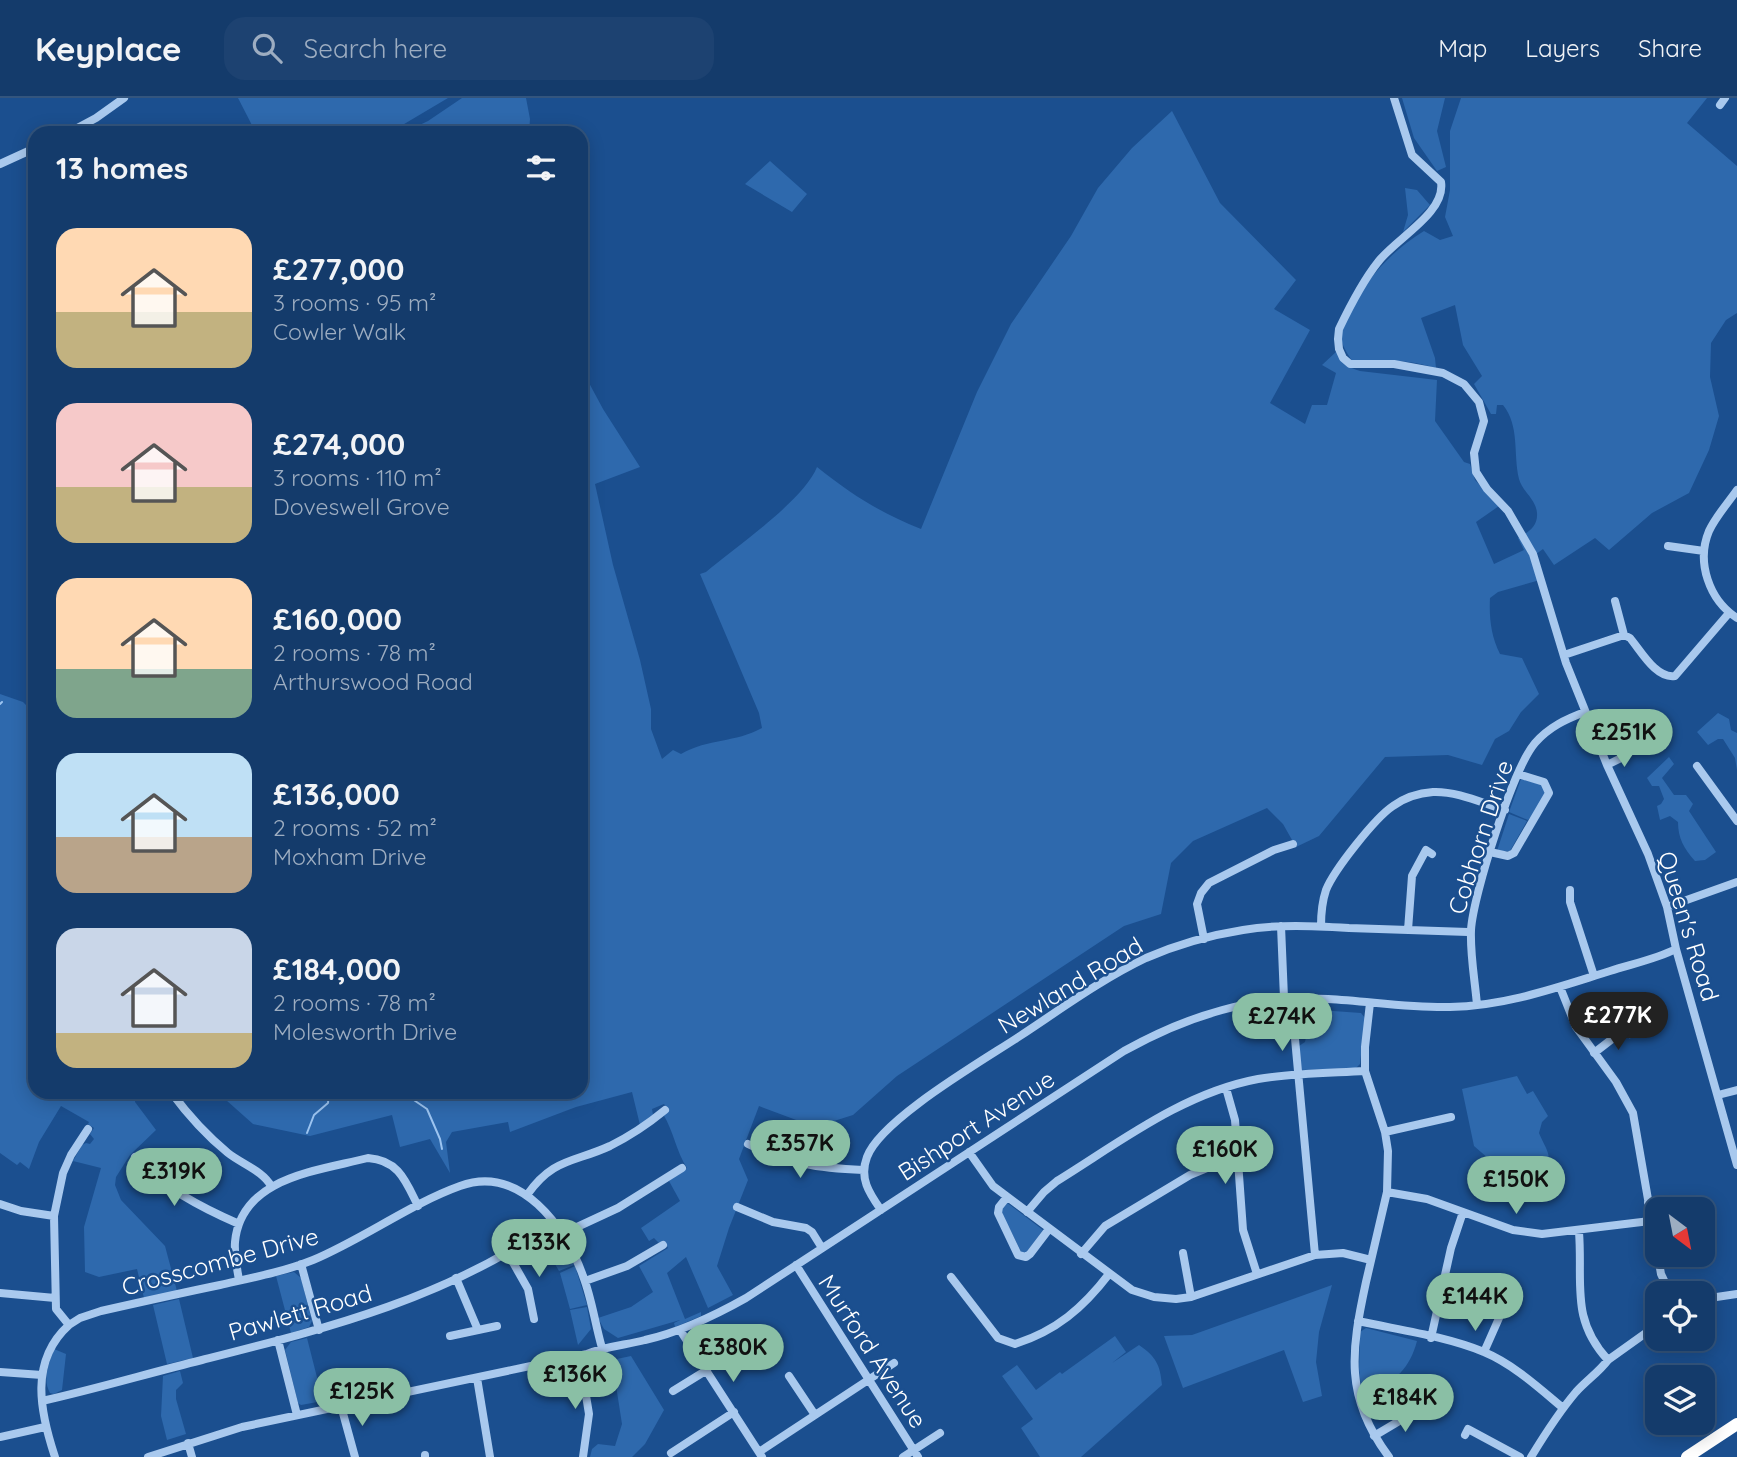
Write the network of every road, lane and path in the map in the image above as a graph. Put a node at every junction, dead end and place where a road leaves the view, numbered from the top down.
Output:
1 (124, 98) edge
2 (1394, 98) edge
3 (81, 126) edge
4 (28, 151) edge
5 (0, 164) edge
6 (1737, 490) edge
7 (1668, 546) dead end
8 (1704, 551) junction
9 (1615, 601) dead end
10 (1729, 612) junction
11 (1737, 618) edge
12 (1624, 635) junction
13 (1564, 654) junction
14 (1585, 712) junction
15 (1629, 721) dead end
16 (1643, 740) junction
17 (1651, 749) dead end
18 (1607, 765) junction
19 (1697, 766) dead end
20 (1518, 774) junction
21 (1505, 810) junction
22 (1737, 821) edge
23 (1293, 844) dead end
24 (1426, 850) dead end
25 (1490, 852) junction
26 (1737, 882) edge
27 (1570, 890) dead end
28 (1667, 907) junction
29 (1281, 926) junction
30 (1321, 926) junction
31 (1408, 930) junction
32 (1471, 932) junction
33 (1204, 939) junction
34 (1676, 949) junction
35 (1594, 976) junction
36 (1560, 987) junction
37 (1284, 998) junction
38 (1370, 1003) junction
39 (1477, 1005) junction
40 (1294, 1028) dead end
41 (1625, 1029) dead end
42 (1594, 1053) junction
43 (1365, 1071) junction
44 (1298, 1075) junction
45 (1226, 1088) junction
46 (1737, 1090) edge
47 (1718, 1095) junction
48 (176, 1099) edge
49 (660, 1111) dead end
50 (1451, 1117) dead end
51 (1385, 1132) junction
52 (87, 1135) dead end
53 (752, 1144) dead end
54 (969, 1152) junction
55 (136, 1162) dead end
56 (1237, 1164) junction
57 (1737, 1165) edge
58 (677, 1168) dead end
59 (863, 1170) junction
60 (271, 1186) junction
61 (1387, 1192) junction
62 (527, 1195) junction
63 (1007, 1197) junction
64 (1647, 1197) edge
65 (0, 1204) edge
66 (418, 1206) junction
67 (744, 1207) dead end
68 (881, 1210) junction
69 (1027, 1212) junction
70 (1463, 1212) junction
71 (54, 1216) junction
72 (554, 1222) junction
73 (1645, 1222) edge
74 (239, 1224) junction
75 (1049, 1229) junction
76 (1579, 1231) junction
77 (562, 1234) junction
78 (658, 1246) dead end
79 (822, 1248) junction
80 (507, 1252) junction
81 (1183, 1253) dead end
82 (1081, 1254) junction
83 (1315, 1255) junction
84 (1371, 1260) junction
85 (302, 1264) junction
86 (796, 1265) junction
87 (1109, 1275) junction
88 (1257, 1275) junction
89 (456, 1278) junction
90 (239, 1280) junction
91 (585, 1281) junction
92 (951, 1281) dead end
93 (0, 1293) edge
94 (1737, 1294) edge
95 (1191, 1297) junction
96 (1715, 1297) edge
97 (55, 1298) junction
98 (1507, 1300) dead end
99 (534, 1319) dead end
100 (1358, 1321) junction
101 (69, 1325) junction
102 (497, 1326) dead end
103 (319, 1330) junction
104 (680, 1330) junction
105 (478, 1331) junction
106 (1645, 1334) edge
107 (450, 1336) dead end
108 (1431, 1338) junction
109 (278, 1340) junction
110 (602, 1348) junction
111 (1484, 1352) junction
112 (1608, 1360) junction
113 (894, 1363) dead end
114 (581, 1365) dead end
115 (707, 1370) junction
116 (0, 1373) edge
117 (42, 1375) junction
118 (789, 1376) dead end
119 (477, 1378) junction
120 (868, 1380) junction
121 (673, 1391) dead end
122 (42, 1401) junction
123 (341, 1406) junction
124 (1421, 1408) dead end
125 (1563, 1408) junction
126 (734, 1412) junction
127 (297, 1415) junction
128 (815, 1415) junction
129 (1737, 1424) edge
130 (45, 1427) junction
131 (1468, 1429) dead end
132 (940, 1433) dead end
133 (1374, 1436) junction
134 (0, 1437) edge
135 (188, 1443) junction
136 (671, 1453) dead end
137 (760, 1454) edge
138 (916, 1454) edge
139 (55, 1457) edge
140 (148, 1457) edge
141 (192, 1457) edge
142 (355, 1457) edge
143 (490, 1457) edge
144 (583, 1457) edge
145 (903, 1457) edge
146 (1389, 1457) edge
147 (1520, 1457) edge
148 (1531, 1457) edge
149 (1687, 1457) edge

1 - 3 street
2 - 13 street, Queen's Road
4 - 5 street
6 - 8 street
7 - 8 street
8 - 10 street
9 - 12 street
10 - 11 street
10 - 12 street
12 - 13 street
13 - 14 street, Queen's Road
14 - 18 street, Queen's Road
14 - 20 street, Cobhorn Drive
15 - 16 street
16 - 17 street
16 - 18 street
18 - 28 street, Queen's Road
19 - 22 street
20 - 21 street, Cobhorn Drive
20 - 25 street
21 - 25 street, Cobhorn Drive
21 - 30 street
23 - 33 street
24 - 31 street
25 - 32 street, Cobhorn Drive
26 - 28 street
27 - 35 street
28 - 34 street, Queen's Road
29 - 30 street, Newland Road
29 - 33 street, Newland Road
29 - 37 street
30 - 31 street, Newland Road
31 - 32 street, Newland Road
32 - 39 street, Cobhorn Drive
33 - 59 street, Newland Road
34 - 35 street, Bishport Avenue
34 - 47 street, Queen's Road
35 - 36 street, Bishport Avenue
36 - 39 street, Bishport Avenue
36 - 42 street
37 - 38 street, Bishport Avenue
37 - 54 street, Bishport Avenue
38 - 39 street, Bishport Avenue
38 - 43 street
40 - 44 street
41 - 42 street
42 - 64 street
43 - 44 street
43 - 51 street
44 - 45 street
44 - 83 street
45 - 56 street
45 - 69 street
46 - 47 street
47 - 57 street, Queen's Road
48 - 60 street
49 - 62 street
50 - 51 street
51 - 61 street
52 - 71 street
53 - 59 street
54 - 63 street
54 - 68 street, Bishport Avenue
55 - 74 street
56 - 82 street
56 - 88 street
58 - 77 street
59 - 68 street
60 - 66 street
60 - 74 street
61 - 70 street
61 - 84 street
62 - 66 street, Crosscombe Drive
62 - 72 street, Crosscombe Drive
63 - 69 street
63 - 75 street
65 - 71 street
66 - 85 street, Crosscombe Drive
67 - 79 street
68 - 79 street, Bishport Avenue
69 - 75 street
70 - 76 street
70 - 108 street
71 - 97 street
72 - 77 street, Crosscombe Drive
72 - 80 street, Pawlett Road
73 - 76 street
74 - 90 street
75 - 82 street
76 - 112 street
77 - 91 street, Crosscombe Drive
78 - 91 street
79 - 86 street, Bishport Avenue
80 - 89 street, Pawlett Road
80 - 99 street
81 - 95 street
82 - 87 street
83 - 84 street
83 - 88 street
84 - 100 street
85 - 90 street, Crosscombe Drive
85 - 103 street
86 - 104 street, Bishport Avenue
86 - 120 street, Murford Avenue
87 - 92 street
87 - 95 street
88 - 95 street
89 - 103 street, Pawlett Road
89 - 105 street
90 - 101 street, Crosscombe Drive
91 - 110 street, Crosscombe Drive
93 - 97 street
94 - 96 street
97 - 101 street
98 - 111 street
100 - 108 street
100 - 133 street
101 - 117 street
102 - 105 street
103 - 109 street, Pawlett Road
104 - 110 street, Bishport Avenue
104 - 115 street
105 - 107 street
106 - 112 street
108 - 111 street
109 - 122 street, Pawlett Road
109 - 127 street
110 - 119 street, Bishport Avenue
111 - 125 street
112 - 125 street
113 - 120 street
114 - 144 street
115 - 121 street
115 - 126 street
116 - 117 street
117 - 122 street
118 - 128 street
119 - 123 street, Bishport Avenue
119 - 143 street
120 - 128 street
120 - 138 street, Murford Avenue
122 - 130 street
123 - 127 street, Bishport Avenue
123 - 142 street
124 - 133 street
125 - 148 street
126 - 136 street
126 - 137 street
127 - 135 street, Bishport Avenue
128 - 137 street
129 - 149 highway
130 - 134 street
130 - 139 street
131 - 147 street
132 - 138 street
133 - 146 street
135 - 140 street, Bishport Avenue
135 - 141 street
138 - 145 street

